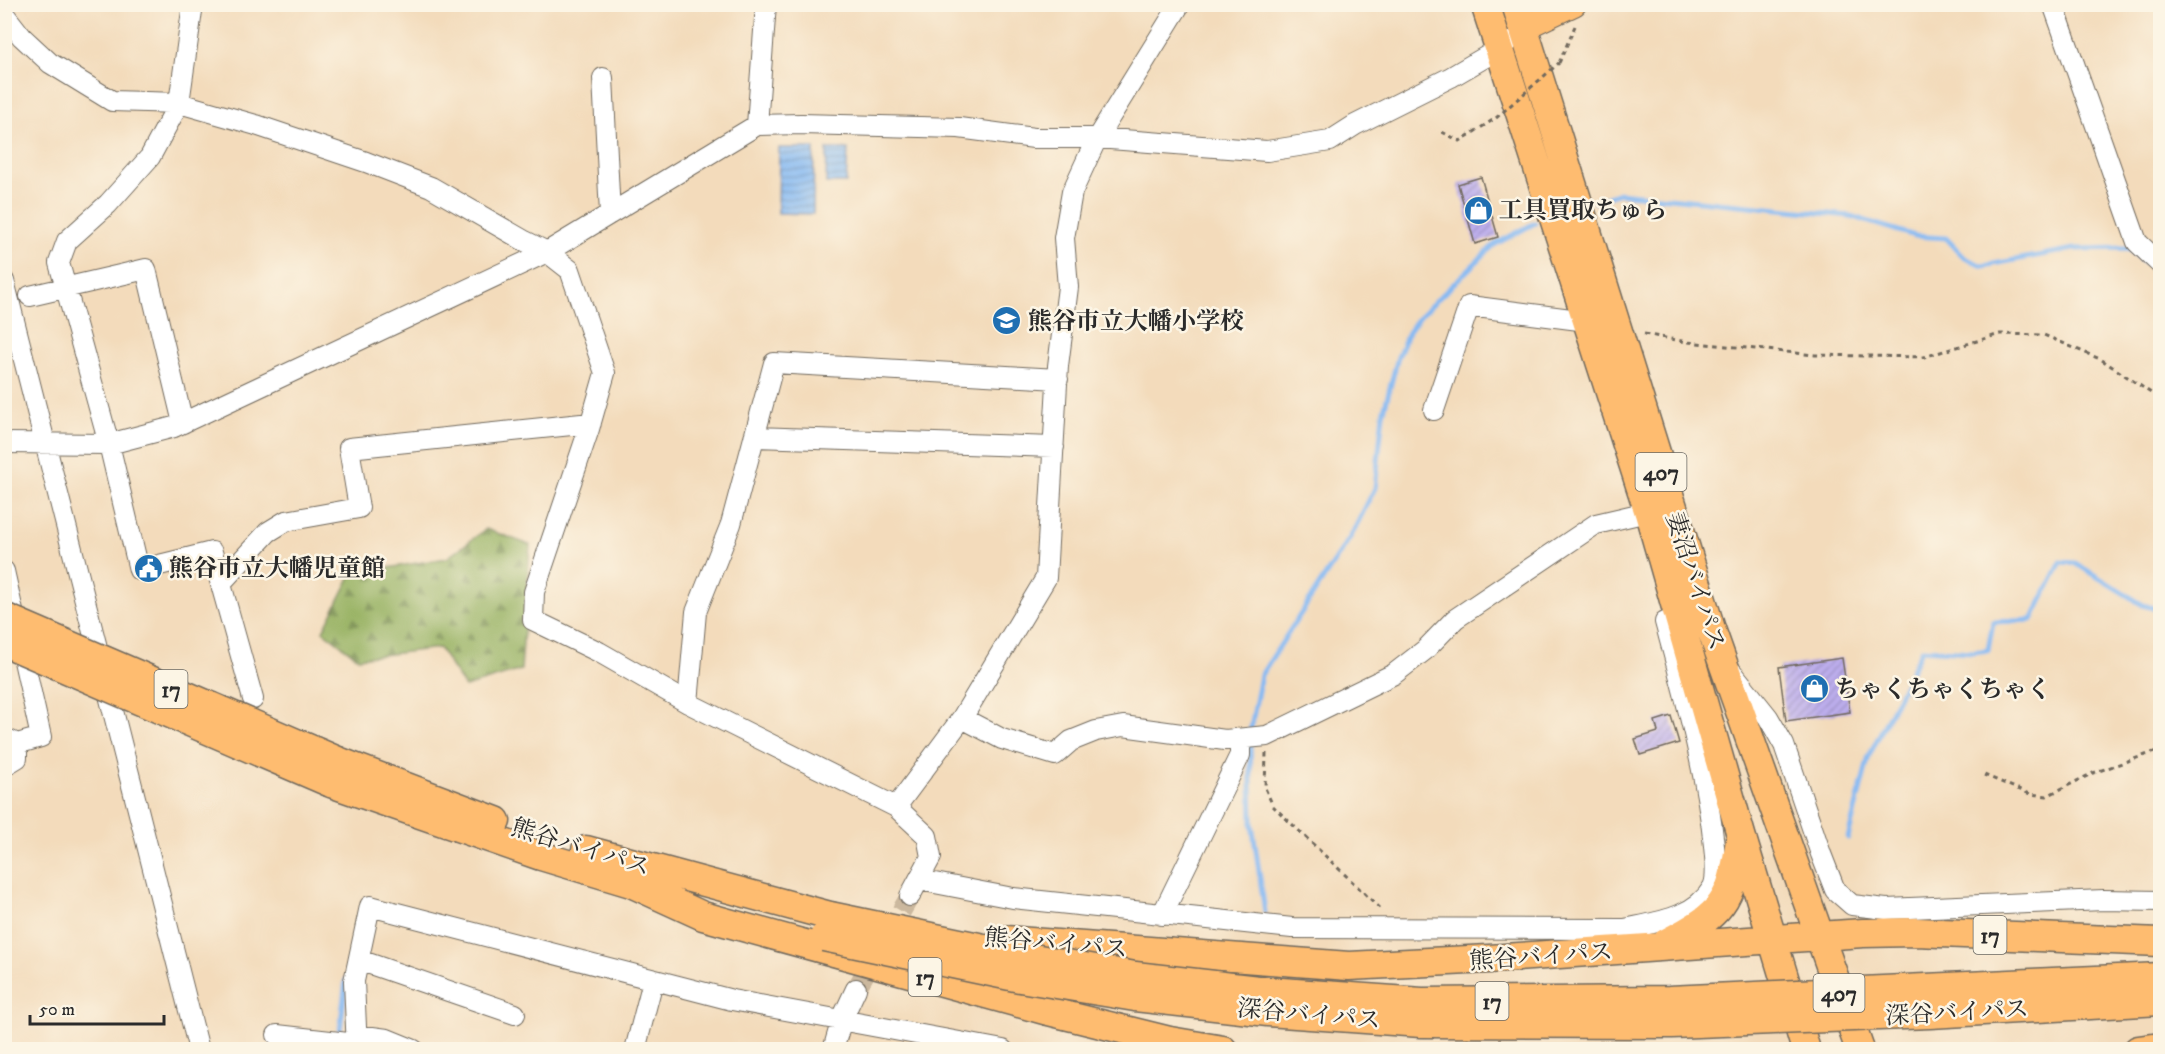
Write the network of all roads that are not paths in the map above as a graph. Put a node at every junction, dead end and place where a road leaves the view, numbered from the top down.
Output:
1 (193, 4) edge
2 (766, 4) edge
3 (1180, 4) edge
4 (1485, 4) edge
5 (2060, 9) edge
6 (4, 14) edge
7 (1575, 14) edge
8 (1520, 16) edge
9 (1499, 49) junction
10 (603, 78) dead end
11 (179, 102) junction
12 (757, 125) junction
13 (1097, 138) junction
14 (610, 214) junction
15 (547, 252) junction
16 (2160, 264) edge
17 (4, 281) edge
18 (66, 288) junction
19 (30, 296) dead end
20 (1587, 321) junction
21 (1058, 379) junction
22 (1434, 410) dead end
23 (183, 423) junction
24 (591, 423) junction
25 (754, 437) junction
26 (4, 443) edge
27 (46, 443) junction
28 (109, 444) junction
29 (1054, 447) junction
30 (1660, 509) junction
31 (4, 571) edge
32 (220, 583) junction
33 (4, 617) edge
34 (1678, 618) junction
35 (4, 642) edge
36 (1723, 661) junction
37 (253, 699) dead end
38 (688, 703) junction
39 (962, 718) junction
40 (1241, 739) junction
41 (11, 741) edge
42 (4, 766) edge
43 (335, 772) junction
44 (896, 807) junction
45 (1741, 835) junction
46 (633, 884) junction
47 (2160, 901) edge
48 (1162, 915) junction
49 (827, 926) junction
50 (1819, 936) junction
51 (1774, 941) junction
52 (2160, 942) edge
53 (1656, 948) junction
54 (359, 960) junction
55 (2160, 976) edge
56 (653, 981) junction
57 (856, 989) tunnel mouth
58 (2160, 1001) edge
59 (515, 1014) dead end
60 (842, 1019) junction
61 (277, 1035) dead end
62 (357, 1043) edge
63 (2160, 1047) edge
64 (199, 1050) edge
65 (414, 1050) edge
66 (635, 1050) edge
67 (833, 1050) edge
68 (1003, 1050) edge
69 (1223, 1050) edge
70 (1806, 1050) edge
71 (1860, 1050) edge
72 (2138, 1050) edge

1 - 11 street
2 - 12 street
3 - 13 street
4 - 9 highway, 妻沼バイパス / 407
5 - 16 street
6 - 11 street
7 - 8 main road
8 - 9 street
8 - 30 highway, 妻沼バイパス / 407
9 - 13 street
9 - 20 highway, 妻沼バイパス / 407
10 - 14 street
11 - 15 street
11 - 18 street
12 - 13 street
12 - 14 street
13 - 21 street
14 - 15 street
15 - 23 street
15 - 24 street
17 - 27 street
18 - 19 street
18 - 23 street
18 - 28 street
20 - 22 street
20 - 30 highway, 妻沼バイパス / 407
21 - 25 street
21 - 29 street
23 - 28 street
24 - 32 street
24 - 38 street
25 - 29 street
25 - 38 street
26 - 27 street
27 - 28 street
27 - 64 street
28 - 32 street
29 - 39 street
30 - 34 highway, 妻沼バイパス / 407
30 - 36 highway, 妻沼バイパス / 407
30 - 40 street
31 - 41 street
32 - 37 street
33 - 43 highway, 熊谷バイパス / 17, bridge
34 - 45 highway, 妻沼バイパス / 407
34 - 48 street
35 - 43 highway, 熊谷バイパス / 17, bridge
36 - 47 street
36 - 50 highway, 妻沼バイパス / 407
38 - 44 street
39 - 40 street
39 - 44 street
40 - 48 street
41 - 42 street
43 - 46 highway, 熊谷バイパス / 17
43 - 49 highway, 熊谷バイパス / 17
44 - 48 street
45 - 51 highway, 妻沼バイパス / 407
45 - 53 highway, 407
46 - 49 highway, 熊谷バイパス / 17
46 - 69 highway, 17
49 - 53 highway, 熊谷バイパス / 17, bridge
49 - 55 highway, 深谷バイパス / 17, bridge
49 - 58 highway, 深谷バイパス / 17, bridge
50 - 51 highway, 熊谷バイパス / 17
50 - 52 highway, 熊谷バイパス / 17
50 - 71 highway, 妻沼バイパス / 407
51 - 53 highway, 熊谷バイパス / 17
51 - 70 highway, 妻沼バイパス / 407
54 - 56 street
54 - 59 street
54 - 62 street
56 - 60 street
56 - 66 street
57 - 60 street
60 - 67 street
60 - 68 street
61 - 62 street
62 - 65 street
63 - 72 highway

